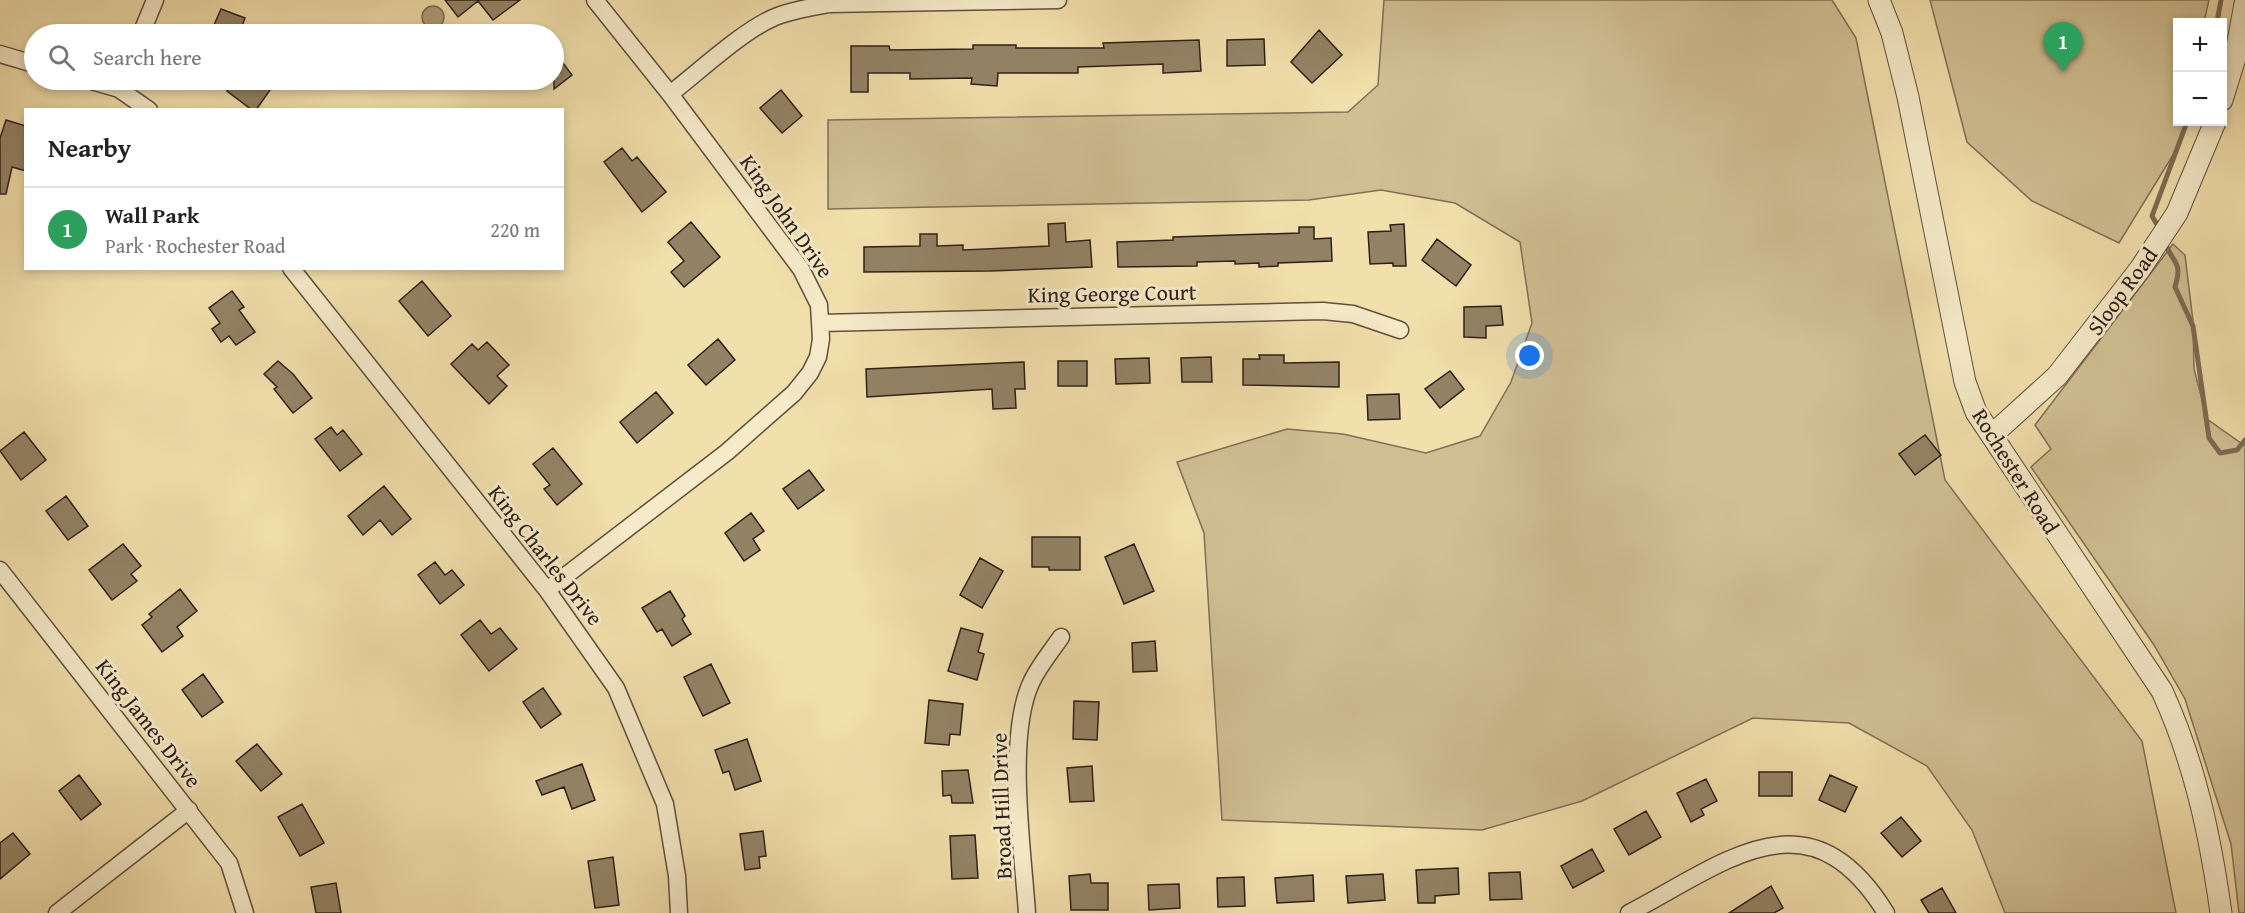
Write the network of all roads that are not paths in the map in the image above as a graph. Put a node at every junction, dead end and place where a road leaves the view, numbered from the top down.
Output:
1 (155, 0) edge
2 (595, 0) edge
3 (1058, 0) edge
4 (1880, 0) edge
5 (2245, 3) edge
6 (145, 24) edge
7 (0, 54) edge
8 (24, 61) edge
9 (2227, 86) edge
10 (128, 90) edge
11 (670, 94) junction
12 (148, 108) edge
13 (2213, 126) edge
14 (293, 270) edge
15 (821, 323) junction
16 (1400, 330) dead end
17 (1992, 435) junction
18 (0, 570) edge
19 (547, 590) junction
20 (1061, 637) dead end
21 (189, 810) junction
22 (57, 913) edge
23 (245, 913) edge
24 (679, 913) edge
25 (1027, 913) edge
26 (1629, 913) edge
27 (1887, 913) edge
28 (2221, 913) edge

1 - 6 street
2 - 11 street, King John Drive
3 - 11 street
4 - 17 street, Rochester Road
5 - 9 street
7 - 8 street
10 - 12 street
11 - 15 street, King John Drive
13 - 17 street, Sloop Road
14 - 19 street, King Charles Drive
15 - 16 street, King George Court
15 - 19 street, King John Drive
17 - 28 street, Rochester Road
18 - 21 street, King James Drive
19 - 24 street, King Charles Drive
20 - 25 street, Broad Hill Drive
21 - 22 street
21 - 23 street, King James Drive
26 - 27 street

